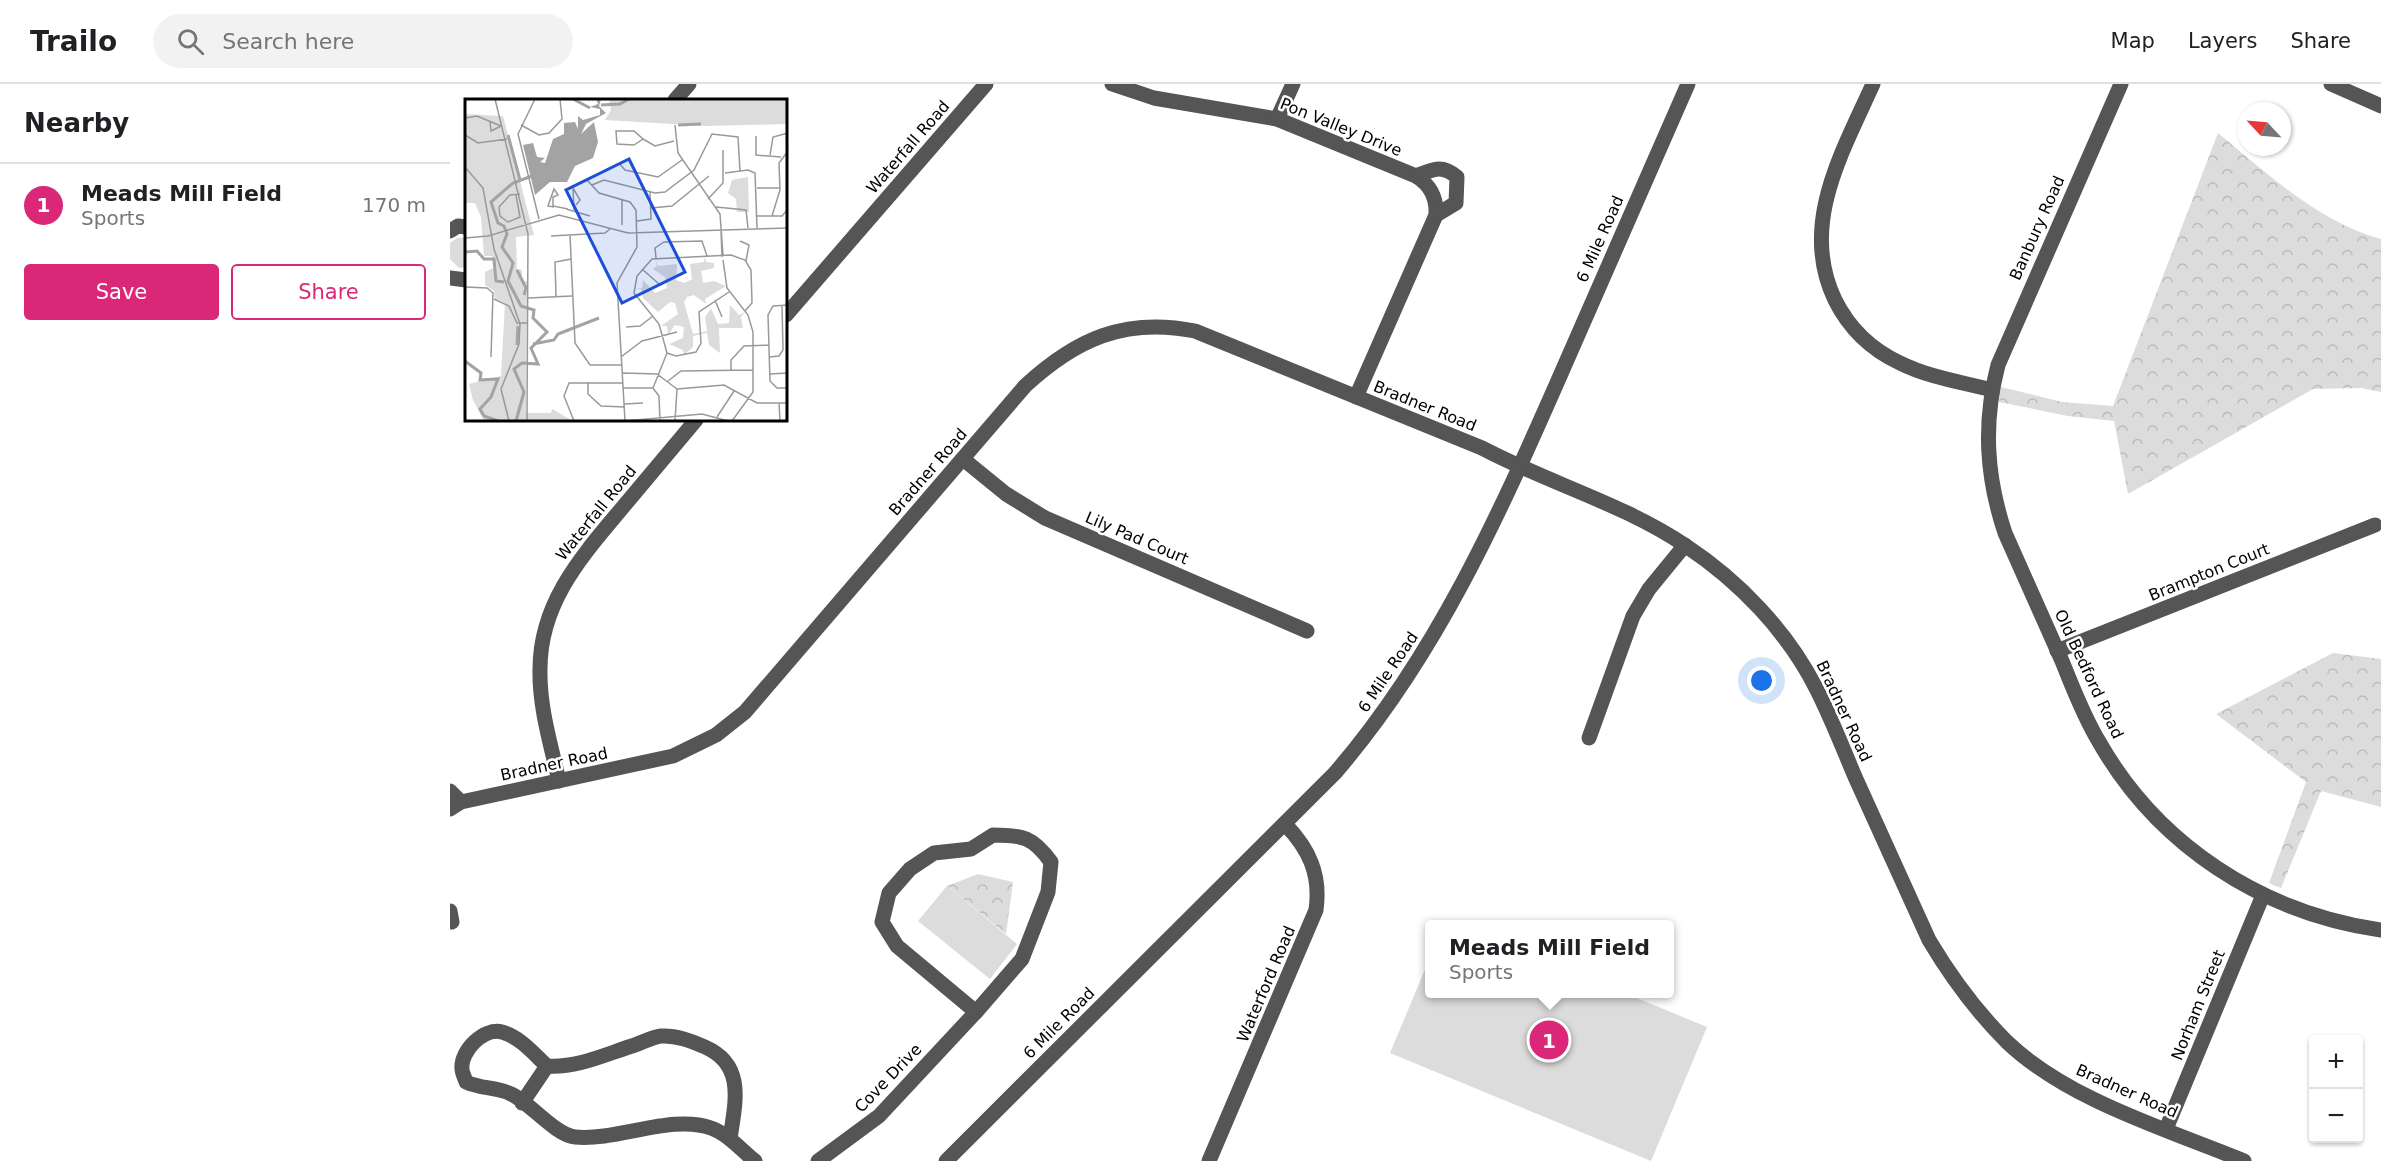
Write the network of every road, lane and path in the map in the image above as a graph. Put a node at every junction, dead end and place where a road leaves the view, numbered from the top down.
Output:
1 (689, 84) edge
2 (986, 84) edge
3 (1113, 84) edge
4 (1293, 84) edge
5 (1688, 84) edge
6 (1873, 84) edge
7 (2121, 84) edge
8 (2331, 84) edge
9 (676, 99) edge
10 (2381, 106) edge
11 (1277, 119) junction
12 (1416, 176) junction
13 (1436, 215) junction
14 (465, 227) edge
15 (450, 231) edge
16 (450, 278) edge
17 (465, 280) edge
18 (788, 313) edge
19 (1992, 390) junction
20 (1356, 397) junction
21 (694, 422) edge
22 (963, 459) junction
23 (1520, 468) junction
24 (2375, 525) dead end
25 (1685, 545) junction
26 (1307, 631) dead end
27 (2057, 651) junction
28 (1589, 738) dead end
29 (559, 781) junction
30 (454, 801) edge
31 (1285, 824) junction
32 (2263, 895) junction
33 (2381, 930) edge
34 (976, 1012) junction
35 (547, 1066) junction
36 (522, 1103) junction
37 (2166, 1129) junction
38 (730, 1139) junction
39 (755, 1161) edge
40 (818, 1161) edge
41 (946, 1161) edge
42 (1209, 1161) edge
43 (2244, 1161) edge

1 - 9 street
2 - 18 street, Waterfall Road
3 - 11 street, Pon Valley Drive
4 - 11 street
5 - 23 street, 6 Mile Road
6 - 19 street
7 - 19 street, Banbury Road
8 - 10 street
11 - 12 street, Pon Valley Drive
12 - 13 street, Pon Valley Drive
12 - 13 street, Pon Valley Drive
13 - 20 street, Pon Valley Drive
14 - 15 street
16 - 17 street
19 - 27 street, Old Bedford Road
20 - 22 street, Bradner Road
20 - 23 street, Bradner Road
21 - 29 street, Waterfall Road
22 - 26 street, Lily Pad Court
22 - 29 street, Bradner Road
23 - 25 street, Bradner Road
23 - 31 street, 6 Mile Road
24 - 27 street, Brampton Court
25 - 28 street
25 - 37 street, Bradner Road
27 - 32 street, Old Bedford Road
29 - 30 street, Bradner Road
31 - 41 street, 6 Mile Road
31 - 42 street, Waterford Road
32 - 33 street, Old Bedford Road
32 - 37 street, Norham Street
34 - 34 street, Cove Drive
34 - 40 street, Cove Drive
35 - 36 street
35 - 36 street
35 - 38 street
36 - 38 street
37 - 43 street, Bradner Road
38 - 39 street

